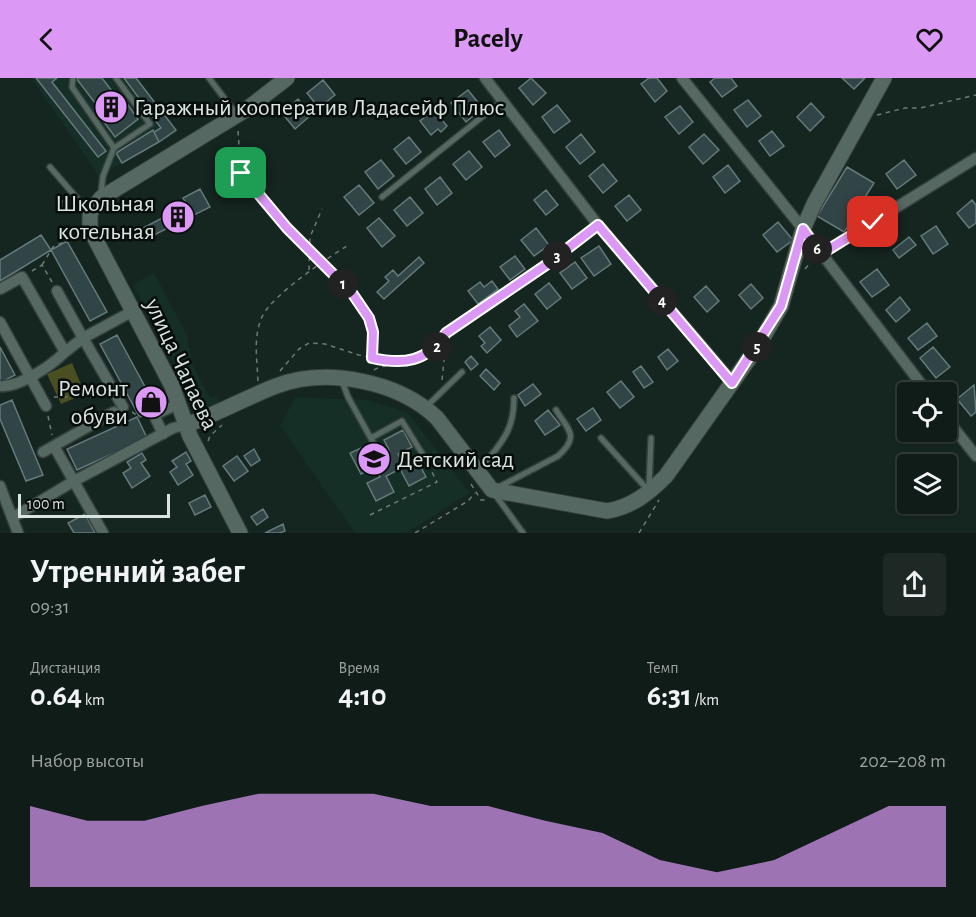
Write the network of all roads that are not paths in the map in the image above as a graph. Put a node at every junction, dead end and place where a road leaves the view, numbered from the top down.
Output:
1 (74, 78) edge
2 (116, 78) edge
3 (209, 78) edge
4 (287, 78) edge
5 (486, 78) edge
6 (682, 78) edge
7 (879, 81) edge
8 (503, 100) junction
9 (238, 115) junction
10 (114, 148) junction
11 (976, 158) edge
12 (50, 167) dead end
13 (382, 197) dead end
14 (101, 198) junction
15 (90, 221) junction
16 (598, 225) junction
17 (803, 229) junction
18 (821, 254) junction
19 (0, 289) edge
20 (57, 291) road end
21 (133, 311) junction
22 (0, 322) edge
23 (446, 333) road end
24 (83, 338) junction
25 (65, 352) junction
26 (462, 372) dead end
27 (30, 377) junction
28 (342, 379) junction
29 (920, 382) edge
30 (732, 383) junction
31 (0, 386) edge
32 (514, 398) dead end
33 (46, 406) road end
34 (426, 408) junction
35 (556, 410) dead end
36 (182, 423) junction
37 (957, 432) edge
38 (371, 438) junction
39 (601, 438) dead end
40 (651, 438) dead end
41 (54, 446) junction
42 (43, 452) dead end
43 (379, 453) dead end
44 (976, 456) edge
45 (428, 463) road end
46 (479, 472) junction
47 (74, 481) junction
48 (0, 486) edge
49 (492, 490) junction
50 (649, 492) junction
51 (12, 518) junction
52 (18, 533) edge
53 (103, 533) edge
54 (240, 533) edge
55 (523, 533) edge

1 - 10 lane
2 - 10 lane
3 - 9 lane
4 - 9 street
5 - 8 street
6 - 17 street
7 - 17 street
8 - 13 lane
8 - 16 street
9 - 14 street
10 - 14 lane
11 - 18 street
12 - 15 lane
14 - 15 street
15 - 21 street, улица Чапаева
16 - 23 lane
16 - 30 street
17 - 18 street
17 - 30 street
18 - 29 street
19 - 25 street
20 - 24 street
21 - 24 street
21 - 36 street, улица Чапаева
22 - 27 street
24 - 25 street
24 - 41 street
25 - 27 street
26 - 34 lane
27 - 31 street
27 - 33 street
28 - 34 street
28 - 36 street
28 - 38 lane
30 - 50 street
32 - 46 lane
34 - 46 street
35 - 49 lane
36 - 36 street
36 - 47 street
36 - 54 street, улица Чапаева
37 - 44 street
38 - 43 lane
38 - 45 lane
39 - 50 lane
40 - 50 lane
41 - 42 street
41 - 47 street
46 - 49 street
47 - 51 street
47 - 53 street
48 - 51 street
49 - 50 street
49 - 55 lane
51 - 52 street

